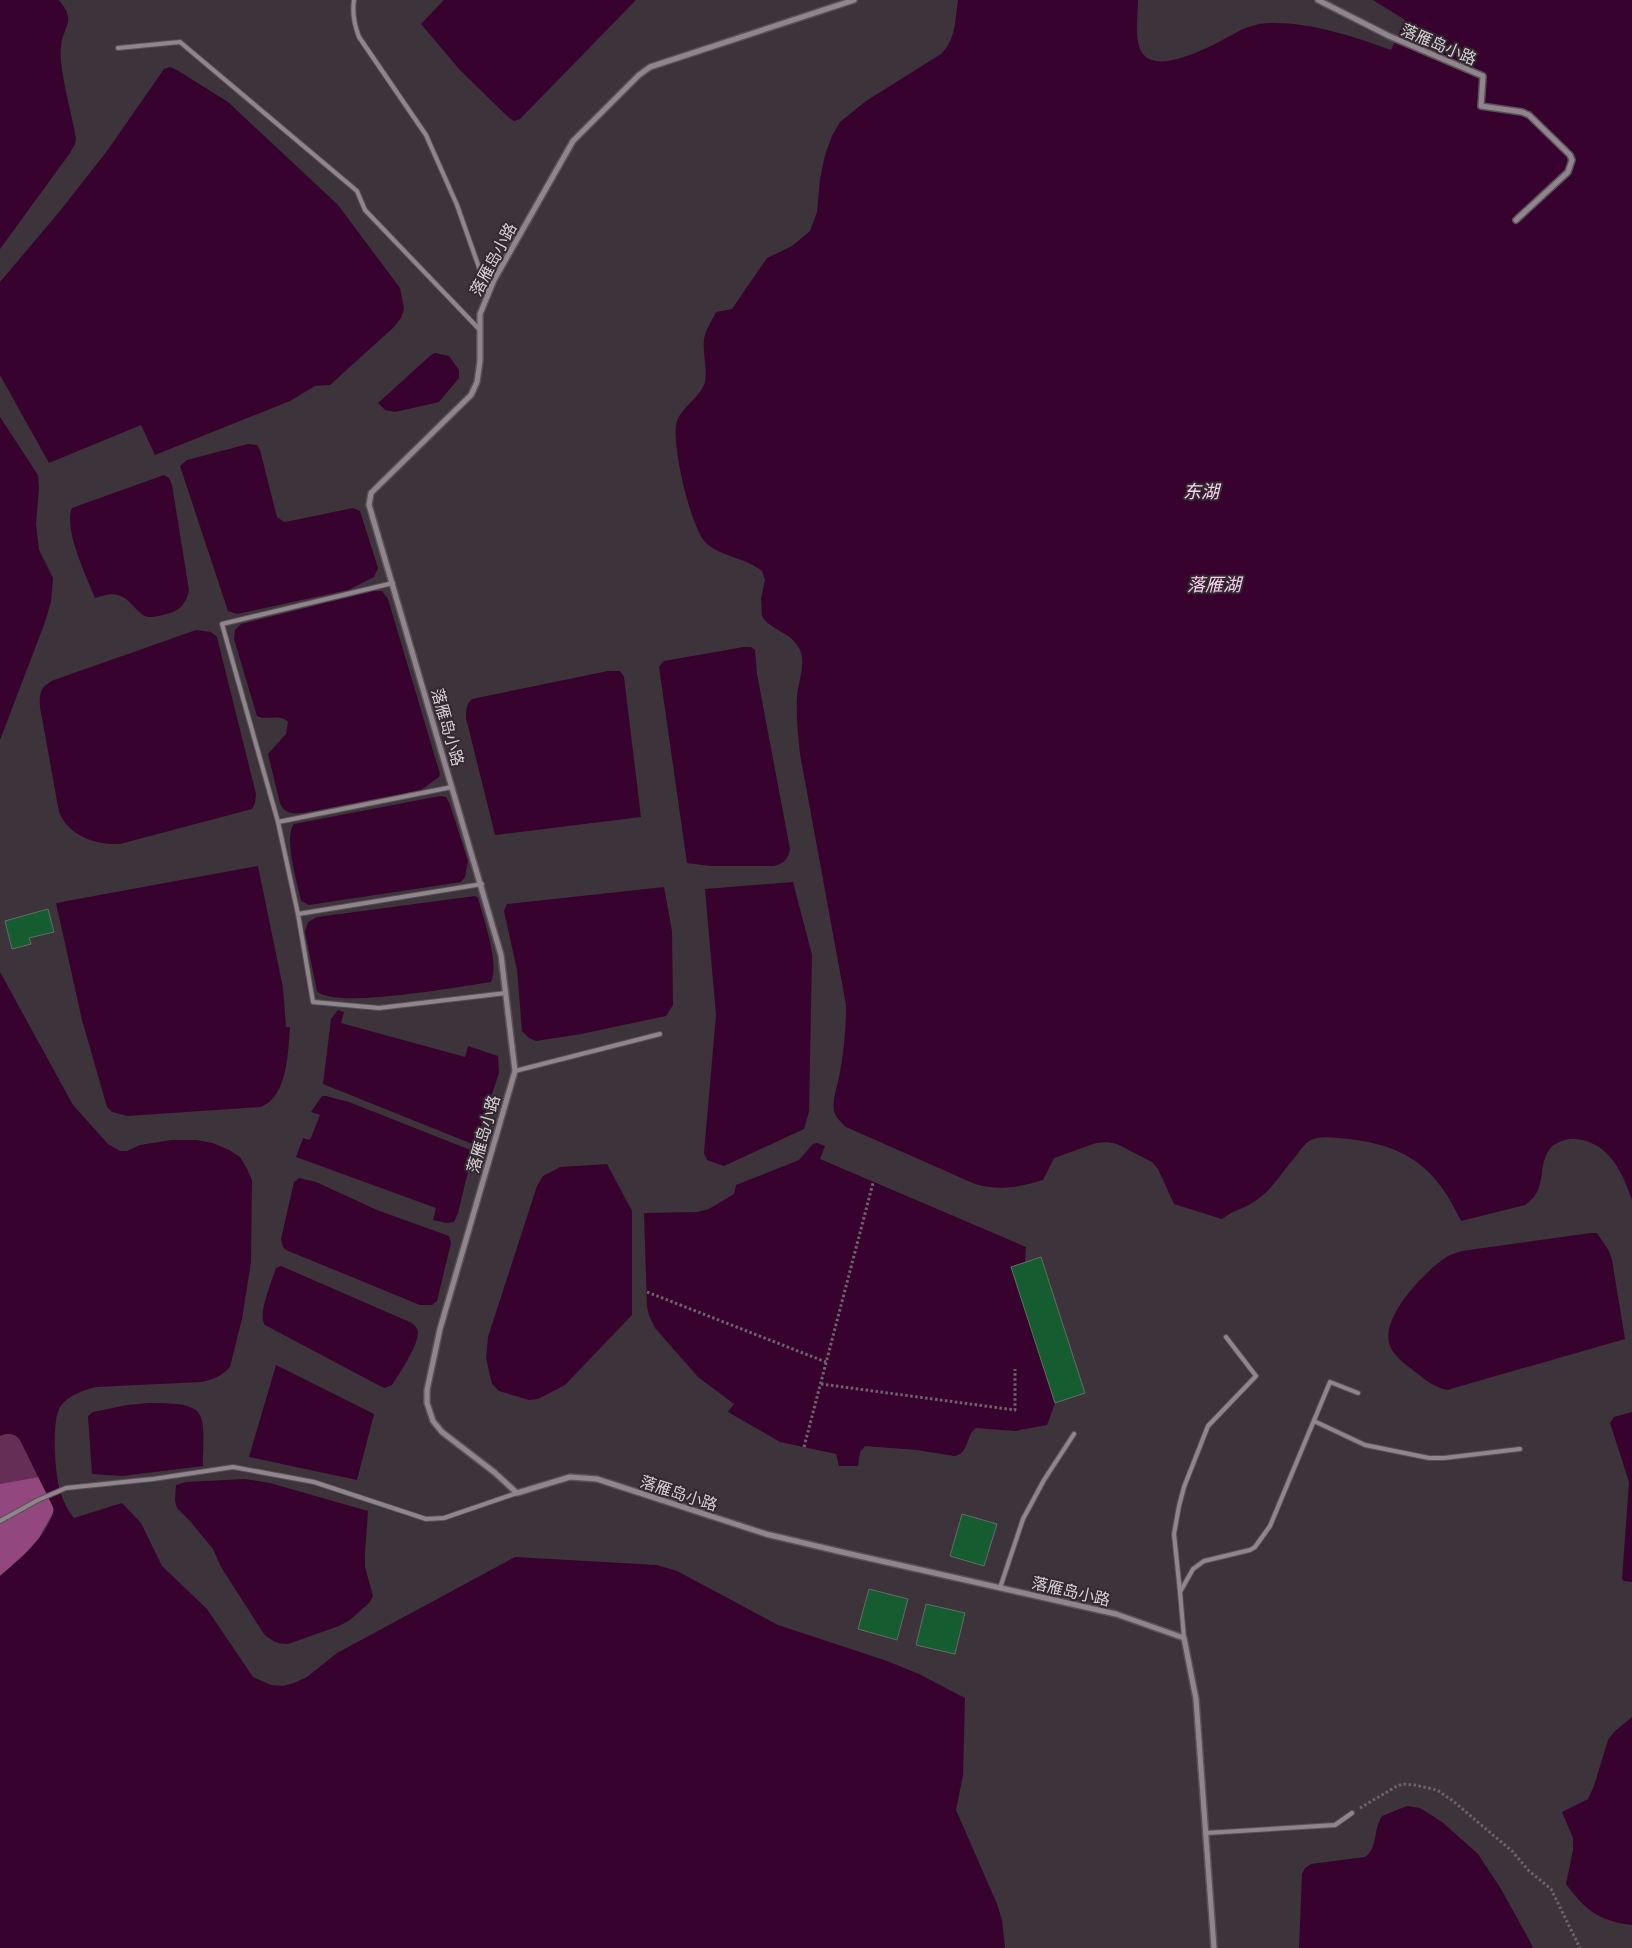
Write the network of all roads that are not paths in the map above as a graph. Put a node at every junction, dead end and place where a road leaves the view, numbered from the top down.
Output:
1 (354, 0) edge
2 (854, 0) edge
3 (1318, 0) edge
4 (118, 48) dead end
5 (1516, 220) dead end
6 (488, 292) junction
7 (479, 329) junction
8 (392, 583) junction
9 (452, 787) junction
10 (278, 822) junction
11 (482, 884) junction
12 (298, 914) junction
13 (506, 993) junction
14 (660, 1034) dead end
15 (515, 1071) junction
16 (1226, 1337) dead end
17 (1358, 1393) dead end
18 (1314, 1421) junction
19 (1074, 1434) dead end
20 (1520, 1449) dead end
21 (516, 1493) junction
22 (0, 1521) edge
23 (1000, 1588) junction
24 (1180, 1592) junction
25 (1184, 1638) junction
26 (1352, 1813) road end
27 (1206, 1833) junction
28 (1214, 1948) edge

1 - 6 lane
2 - 6 street, 落雁岛小路
3 - 5 street, 落雁岛小路
4 - 7 lane
6 - 7 street, 落雁岛小路
7 - 8 street, 落雁岛小路
8 - 9 street, 落雁岛小路
8 - 10 lane
9 - 10 lane
9 - 11 street, 落雁岛小路
10 - 12 lane
11 - 12 lane
11 - 13 street, 落雁岛小路
12 - 13 lane
13 - 15 street, 落雁岛小路
14 - 15 lane
15 - 21 street, 落雁岛小路
16 - 24 lane
17 - 18 lane
18 - 20 lane
18 - 24 lane
19 - 23 lane
21 - 22 lane
21 - 23 street, 落雁岛小路
23 - 25 street, 落雁岛小路
24 - 25 lane
25 - 27 street
26 - 27 lane
27 - 28 street

